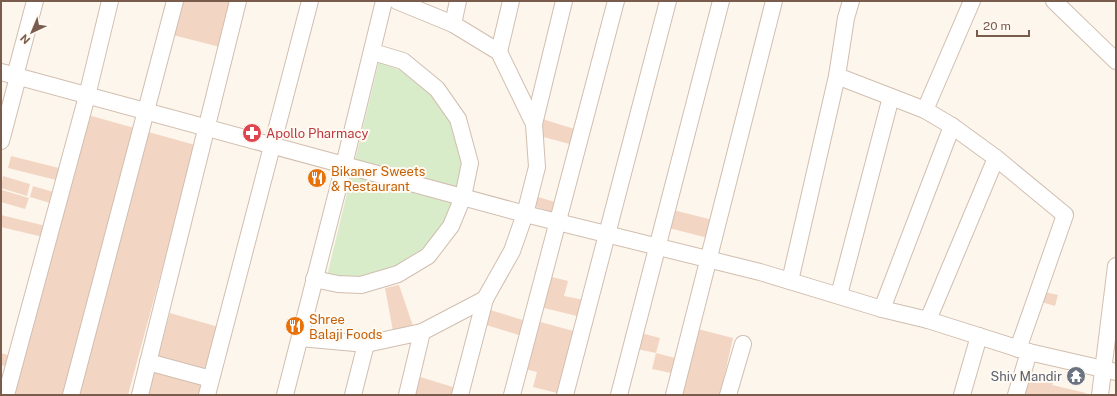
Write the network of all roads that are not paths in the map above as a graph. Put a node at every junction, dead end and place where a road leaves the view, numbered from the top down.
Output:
1 (35, 1) edge
2 (110, 1) edge
3 (175, 1) edge
4 (238, 1) edge
5 (310, 1) edge
6 (384, 1) edge
7 (397, 1) edge
8 (458, 1) edge
9 (511, 1) edge
10 (564, 1) edge
11 (616, 1) edge
12 (668, 1) edge
13 (721, 1) edge
14 (774, 1) edge
15 (851, 1) edge
16 (972, 1) edge
17 (1054, 1) edge
18 (453, 24) junction
19 (372, 52) junction
20 (499, 52) junction
21 (1116, 61) edge
22 (11, 75) edge
23 (837, 76) junction
24 (87, 96) junction
25 (891, 98) junction
26 (925, 110) junction
27 (145, 113) junction
28 (534, 124) junction
29 (952, 126) junction
30 (206, 128) junction
31 (1, 141) edge
32 (272, 146) junction
33 (996, 158) junction
34 (344, 165) junction
35 (463, 197) junction
36 (525, 214) junction
37 (557, 222) junction
38 (607, 235) junction
39 (658, 246) junction
40 (708, 258) junction
41 (1116, 266) edge
42 (314, 279) junction
43 (790, 281) junction
44 (839, 295) junction
45 (485, 299) junction
46 (882, 309) junction
47 (928, 320) junction
48 (422, 332) junction
49 (979, 336) junction
50 (300, 338) junction
51 (366, 344) junction
52 (743, 344) dead end
53 (1024, 350) junction
54 (148, 362) junction
55 (1110, 371) edge
56 (211, 379) junction
57 (6, 395) edge
58 (71, 395) edge
59 (140, 395) edge
60 (207, 395) edge
61 (285, 395) edge
62 (353, 395) edge
63 (407, 395) edge
64 (460, 395) edge
65 (512, 395) edge
66 (565, 395) edge
67 (619, 395) edge
68 (674, 395) edge
69 (728, 395) edge
70 (962, 395) edge
71 (1016, 395) edge
72 (1100, 395) edge

1 - 22 street
2 - 24 street
3 - 27 street
4 - 30 street
5 - 32 street
6 - 19 street
7 - 18 street
8 - 18 street
9 - 20 street
10 - 28 street
11 - 37 street
12 - 38 street
13 - 39 street
14 - 40 street
15 - 23 street
16 - 26 street
17 - 21 street
18 - 20 street
19 - 34 street
19 - 35 street
20 - 28 street
22 - 24 street
22 - 31 street
23 - 25 street
23 - 43 street
24 - 27 street
24 - 57 street
25 - 26 street
25 - 44 street
26 - 29 street
27 - 30 street
27 - 58 street
28 - 36 street
29 - 33 street
29 - 46 street
30 - 32 street
30 - 54 street
32 - 34 street
32 - 56 street
33 - 47 street
33 - 53 street
34 - 35 street
34 - 42 street
35 - 36 street
35 - 42 street
36 - 37 street
36 - 45 street
37 - 38 street
37 - 65 street
38 - 39 street
38 - 66 street
39 - 40 street
39 - 67 street
40 - 43 street
40 - 68 street
41 - 55 street
42 - 50 street
43 - 44 street
44 - 46 street
45 - 48 street
45 - 64 street
46 - 47 street
47 - 49 street
48 - 51 street
48 - 63 street
49 - 53 street
49 - 70 street
50 - 51 street
50 - 61 street
51 - 62 street
52 - 69 street
53 - 55 street
53 - 71 street
54 - 56 street
54 - 59 street
55 - 72 street
56 - 60 street

